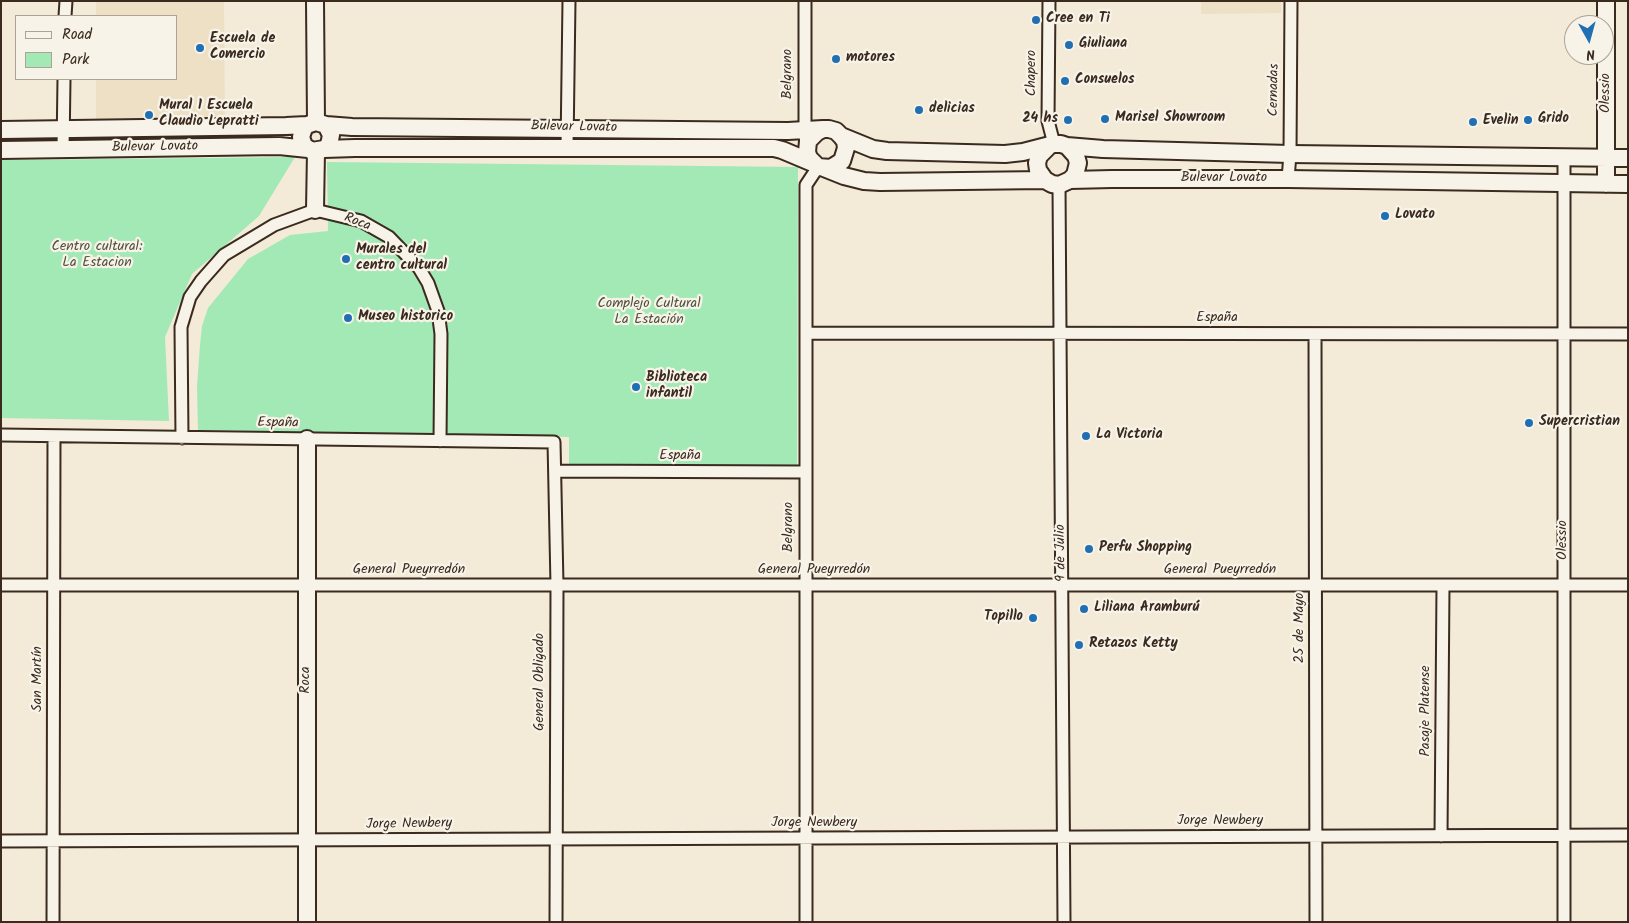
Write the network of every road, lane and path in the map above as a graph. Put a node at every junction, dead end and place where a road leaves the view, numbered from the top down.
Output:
1 (66, 1) edge
2 (315, 1) edge
3 (569, 1) edge
4 (805, 1) edge
5 (1049, 1) edge
6 (1291, 1) edge
7 (1606, 1) edge
8 (66, 15) edge
9 (64, 80) edge
10 (316, 124) junction
11 (567, 128) junction
12 (1, 130) edge
13 (64, 130) junction
14 (841, 136) junction
15 (805, 138) junction
16 (1056, 146) junction
17 (567, 148) junction
18 (1, 150) edge
19 (63, 150) junction
20 (316, 150) junction
21 (1290, 154) junction
22 (1564, 158) junction
23 (1607, 158) junction
24 (1628, 158) edge
25 (818, 166) junction
26 (1288, 179) junction
27 (1058, 182) junction
28 (1564, 183) junction
29 (1606, 184) junction
30 (1628, 184) edge
31 (315, 210) junction
32 (806, 333) junction
33 (1060, 334) junction
34 (1315, 334) junction
35 (1564, 334) junction
36 (1628, 334) edge
37 (1, 435) edge
38 (54, 436) junction
39 (182, 438) junction
40 (307, 439) junction
41 (440, 441) junction
42 (554, 442) joint
43 (555, 471) junction
44 (805, 472) junction
45 (1, 585) edge
46 (557, 585) junction
47 (1063, 585) junction
48 (1564, 585) junction
49 (1628, 585) edge
50 (54, 586) junction
51 (307, 586) junction
52 (805, 586) junction
53 (1316, 586) junction
54 (1443, 586) junction
55 (1628, 835) edge
56 (1441, 836) junction
57 (1564, 836) junction
58 (1063, 837) junction
59 (1316, 837) junction
60 (556, 839) junction
61 (806, 839) junction
62 (1, 841) edge
63 (54, 841) junction
64 (307, 841) junction
65 (54, 922) edge
66 (307, 922) edge
67 (556, 922) edge
68 (806, 922) edge
69 (1064, 922) edge
70 (1316, 922) edge
71 (1564, 922) edge

1 - 8 street
2 - 10 main road
3 - 11 street
4 - 15 street, Belgrano
5 - 16 street, Chapero
6 - 21 street, Cernadas
7 - 23 main road, Olessio
9 - 13 street
10 - 11 main road, Bulevar Lovato
10 - 13 main road, Bulevar Lovato
10 - 20 main road
10 - 20 main road
11 - 15 main road, Bulevar Lovato
11 - 17 street
12 - 13 main road, Bulevar Lovato
13 - 19 street
14 - 15 main road
14 - 16 main road, Bulevar Lovato
14 - 25 main road
15 - 25 main road
16 - 21 main road, Bulevar Lovato
16 - 27 main road, 9 de Julio
16 - 27 main road, 9 de Julio
17 - 20 main road, Bulevar Lovato
17 - 25 main road, Bulevar Lovato
18 - 19 main road, Bulevar Lovato
19 - 20 main road, Bulevar Lovato
20 - 31 main road
21 - 22 main road, Bulevar Lovato
21 - 26 street, Cernadas
22 - 23 main road, Bulevar Lovato
22 - 28 street, Olessio
23 - 24 main road, Bulevar Lovato
23 - 29 main road, Olessio
25 - 27 main road, Bulevar Lovato
25 - 32 street, Belgrano
26 - 27 main road, Bulevar Lovato
26 - 28 main road, Bulevar Lovato
27 - 33 street, 9 de Julio
28 - 29 main road, Bulevar Lovato
28 - 35 street, Olessio
29 - 30 main road, Bulevar Lovato
31 - 39 street
31 - 41 street, Roca
32 - 33 street, España
32 - 44 street, Belgrano
33 - 34 street, España
33 - 47 street, 9 de Julio
34 - 35 street, España
34 - 53 street, 25 de Mayo
35 - 36 street, España
35 - 48 street, Olessio
37 - 38 street, España
38 - 39 street, España
38 - 50 street, San Martín
39 - 40 street, España
40 - 41 street, España
40 - 51 main road, Roca
41 - 42 street, España
42 - 43 street, General Obligado
43 - 44 street, España
43 - 46 street, General Obligado
44 - 52 street, Belgrano
45 - 50 street, General Pueyrredón
46 - 51 street, General Pueyrredón
46 - 52 street, General Pueyrredón
46 - 60 street, General Obligado
47 - 52 street, General Pueyrredón
47 - 53 street, General Pueyrredón
47 - 58 street, 9 de Julio
48 - 49 street, General Pueyrredón
48 - 54 street, General Pueyrredón
48 - 57 street, Olessio
50 - 51 street, General Pueyrredón
50 - 63 street, San Martín
51 - 64 main road, Roca
52 - 61 street, Belgrano
53 - 54 street, General Pueyrredón
53 - 59 street, 25 de Mayo
54 - 56 street, Pasaje Platense
55 - 57 street, Jorge Newbery
56 - 57 street, Jorge Newbery
56 - 59 street, Jorge Newbery
57 - 71 street, Olessio
58 - 59 street, Jorge Newbery
58 - 61 street, Jorge Newbery
58 - 69 street, 9 de Julio
59 - 70 street, 25 de Mayo
60 - 61 street, Jorge Newbery
60 - 64 street, Jorge Newbery
60 - 67 street, General Obligado
61 - 68 street, Belgrano
62 - 63 street, Jorge Newbery
63 - 64 street, Jorge Newbery
63 - 65 street, San Martín
64 - 66 main road, Roca

